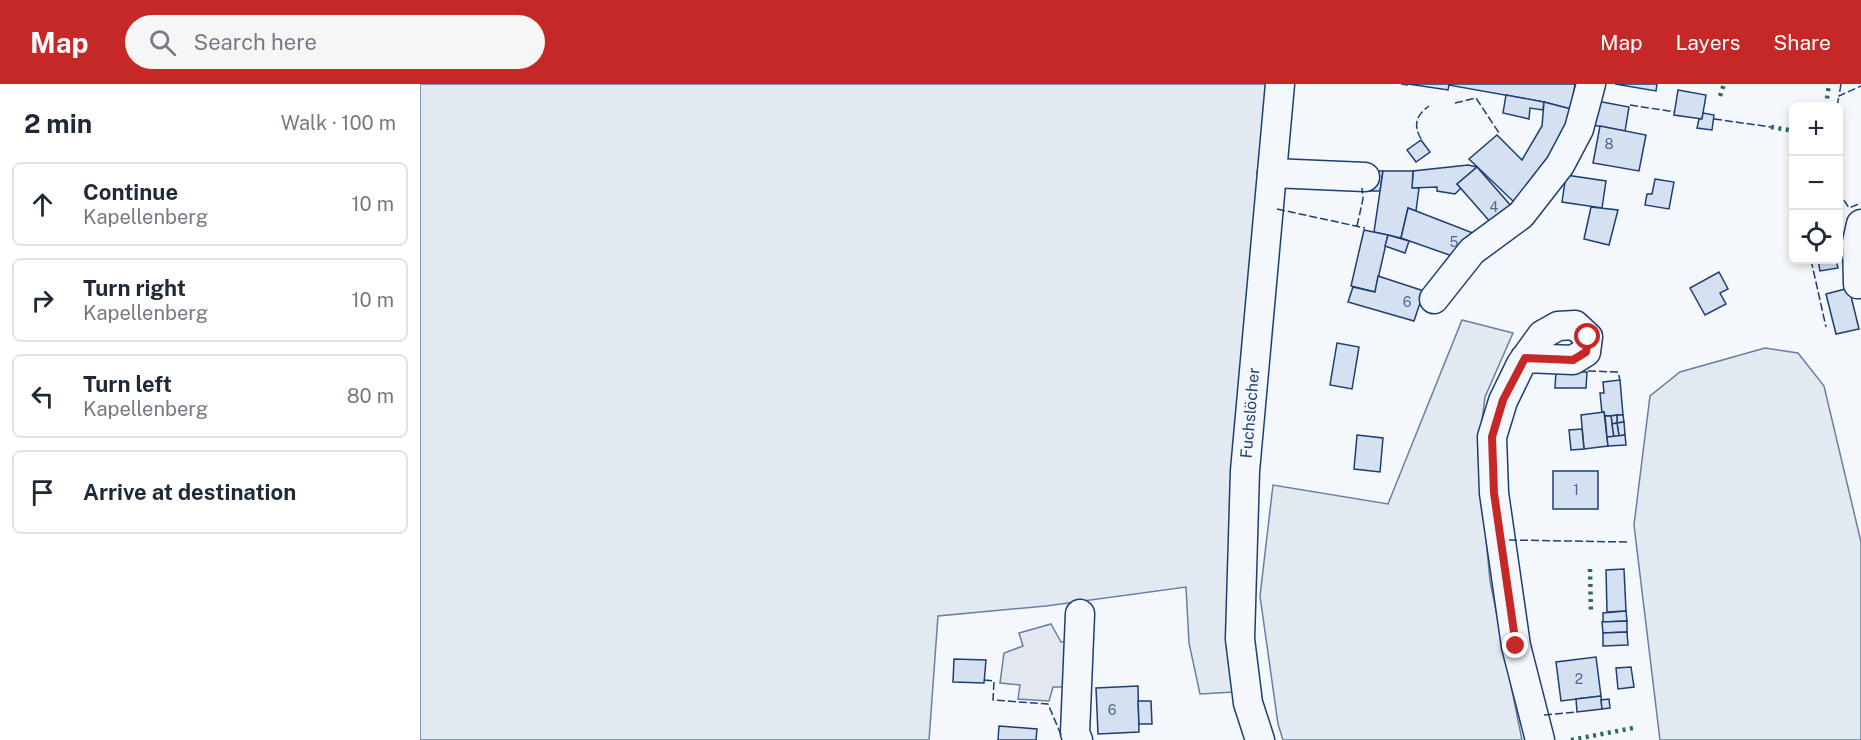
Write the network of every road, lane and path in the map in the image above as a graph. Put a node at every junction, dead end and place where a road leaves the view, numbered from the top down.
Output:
1 (1280, 84) edge
2 (1592, 84) edge
3 (1272, 173) junction
4 (1365, 177) dead end
5 (1861, 224) edge
6 (1858, 284) dead end
7 (1434, 299) dead end
8 (1525, 358) dead end
9 (1080, 614) dead end
10 (1078, 740) edge
11 (1260, 740) edge
12 (1540, 740) edge

1 - 3 street, Fuchslöcher
2 - 7 street
3 - 4 street
3 - 11 street, Fuchslöcher
5 - 6 street
8 - 12 street
9 - 10 street

